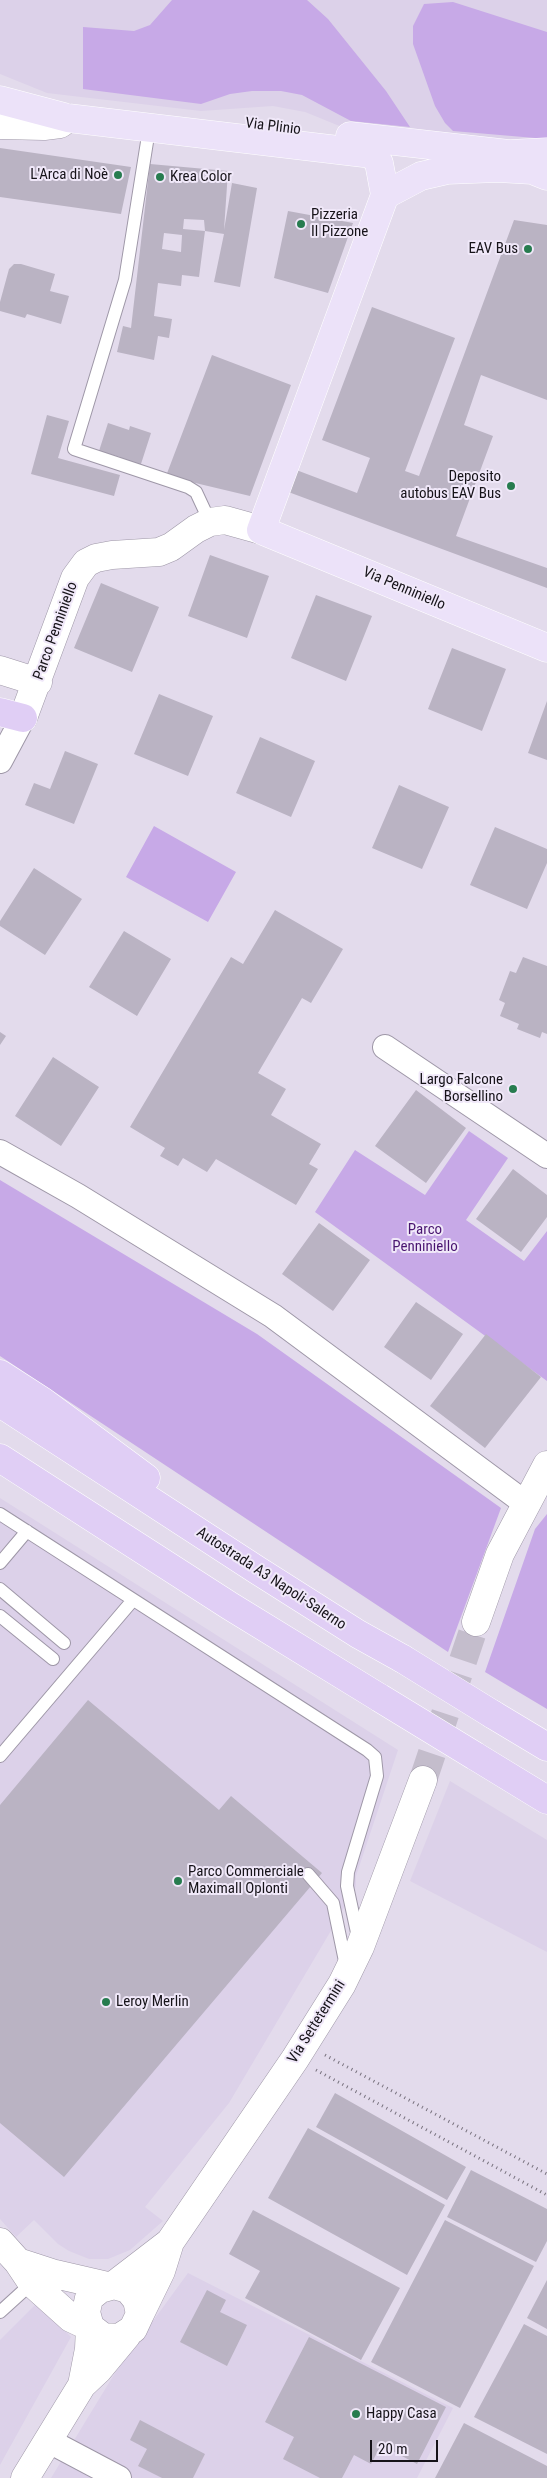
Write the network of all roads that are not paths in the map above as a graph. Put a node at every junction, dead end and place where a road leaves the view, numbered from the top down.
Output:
1 (0, 87) edge
2 (0, 100) edge
3 (68, 118) junction
4 (0, 125) edge
5 (147, 142) dead end
6 (547, 152) edge
7 (547, 176) edge
8 (385, 195) junction
9 (210, 522) junction
10 (261, 530) junction
11 (547, 648) edge
12 (0, 670) edge
13 (38, 682) junction
14 (12, 715) edge
15 (0, 761) edge
16 (385, 1047) dead end
17 (0, 1152) edge
18 (547, 1156) edge
19 (0, 1374) edge
20 (0, 1403) edge
21 (0, 1458) edge
22 (547, 1465) edge
23 (525, 1503) junction
24 (0, 1514) edge
25 (27, 1531) junction
26 (0, 1563) edge
27 (257, 1570) junction
28 (0, 1589) edge
29 (133, 1600) junction
30 (0, 1616) edge
31 (476, 1622) tunnel mouth
32 (64, 1643) dead end
33 (52, 1659) dead end
34 (547, 1748) edge
35 (0, 1756) edge
36 (423, 1780) tunnel mouth
37 (547, 1800) edge
38 (308, 1874) dead end
39 (360, 1947) junction
40 (348, 1972) junction
41 (170, 2242) junction
42 (17, 2262) edge
43 (111, 2285) junction
44 (0, 2312) edge
45 (133, 2325) junction
46 (90, 2327) junction
47 (82, 2385) junction
48 (49, 2440) junction
49 (26, 2478) edge
50 (119, 2478) edge

1 - 6 main road, Via Plinio
2 - 3 main road, Via Plinio
3 - 4 main road
3 - 8 main road, Via Plinio
5 - 9 lane
7 - 8 main road
8 - 10 main road, Via Plinio
9 - 10 main road
9 - 13 main road, Parco Penniniello
10 - 11 main road, Via Penniniello
12 - 13 main road
13 - 14 main road, Parco Penniniello
14 - 15 street, Parco Penniniello
16 - 18 street
17 - 23 street
19 - 27 highway
20 - 27 highway, Autostrada A3 Napoli-Salerno
21 - 37 highway, bridge
22 - 23 main road
23 - 31 main road
24 - 25 lane
25 - 26 lane
25 - 29 lane
27 - 34 highway, Autostrada A3 Napoli-Salerno, bridge
28 - 32 lane
29 - 35 lane
29 - 39 lane
30 - 33 lane
36 - 39 main road, Via Settetermini
38 - 40 lane
39 - 40 main road, Via Settetermini
40 - 41 main road, Via Settetermini
41 - 43 main road, Via Settetermini
41 - 45 main road, Via Settetermini
42 - 43 main road
42 - 44 lane
42 - 46 main road
43 - 45 main road
43 - 46 main road
45 - 46 main road
45 - 47 main road, Via Settetermini
46 - 47 main road, Via Settetermini
47 - 48 main road, Via Settetermini
48 - 49 main road, Via Settetermini
48 - 50 street

